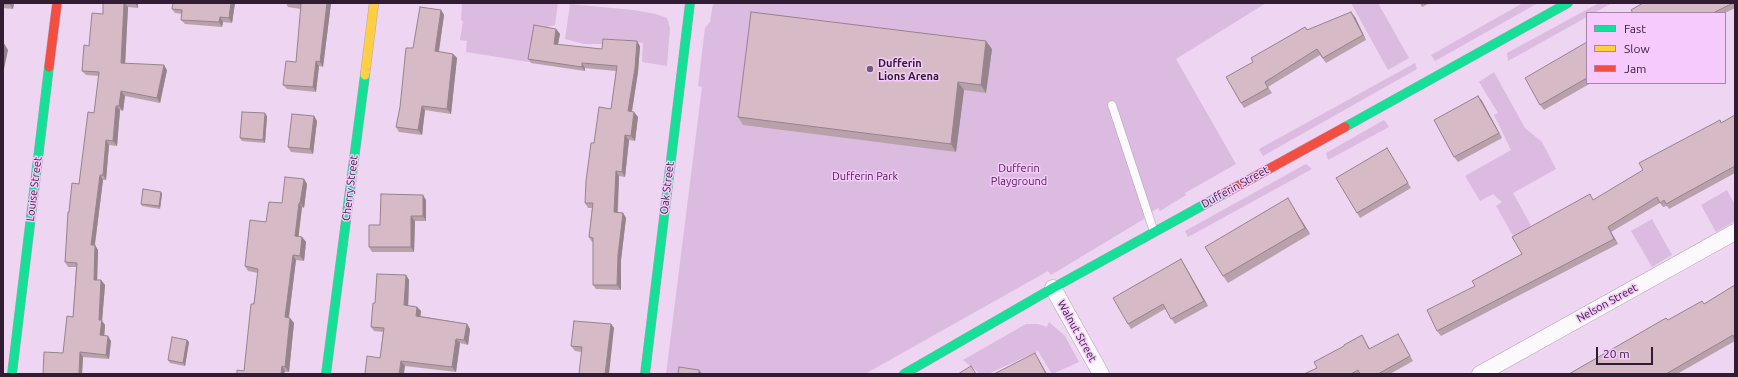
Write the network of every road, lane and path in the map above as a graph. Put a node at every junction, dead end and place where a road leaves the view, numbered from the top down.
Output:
1 (56, 3) edge
2 (374, 3) edge
3 (690, 3) edge
4 (1568, 3) edge
5 (1112, 105) dead end
6 (1154, 232) junction
7 (1735, 232) edge
8 (1053, 288) junction
9 (12, 374) edge
10 (326, 374) edge
11 (645, 374) edge
12 (904, 374) edge
13 (1101, 374) edge
14 (1480, 374) edge

1 - 9 street, Louise Street
2 - 10 street, Cherry Street
3 - 11 street, Oak Street
4 - 6 street, Dufferin Street
5 - 6 lane
6 - 8 street, Dufferin Street
7 - 14 street, Nelson Street
8 - 12 street, Dufferin Street
8 - 13 street, Walnut Street

